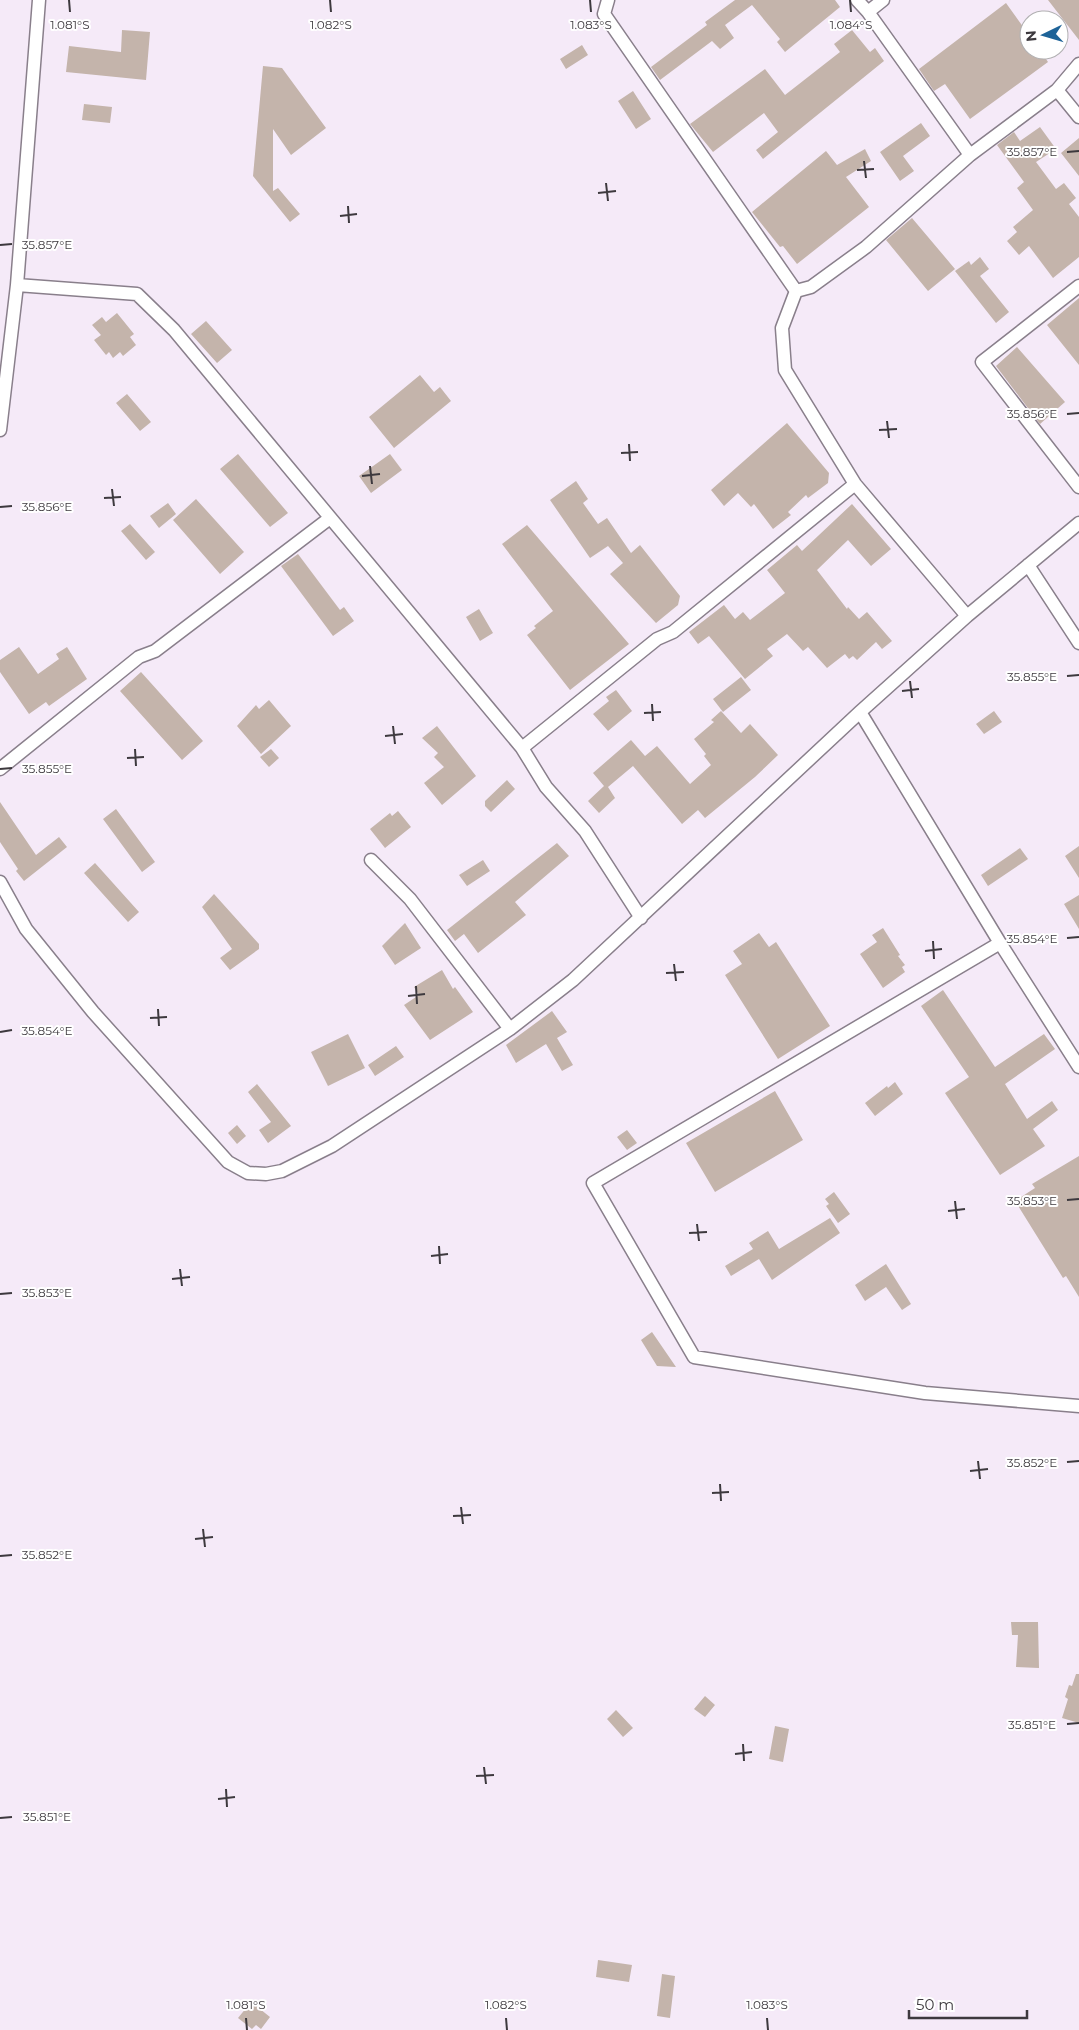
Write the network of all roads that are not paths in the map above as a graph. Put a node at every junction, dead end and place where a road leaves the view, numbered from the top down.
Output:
1 (39, 0) edge
2 (608, 0) edge
3 (857, 0) edge
4 (883, 0) edge
5 (868, 12) junction
6 (1079, 64) edge
7 (1057, 90) junction
8 (1079, 118) edge
9 (970, 155) junction
10 (17, 285) junction
11 (1079, 286) edge
12 (796, 291) junction
13 (0, 430) edge
14 (855, 484) junction
15 (1079, 487) edge
16 (330, 518) junction
17 (1079, 523) edge
18 (1028, 565) junction
19 (967, 616) junction
20 (1079, 643) edge
21 (860, 712) junction
22 (522, 748) junction
23 (0, 769) edge
24 (371, 860) dead end
25 (0, 882) edge
26 (641, 918) junction
27 (1000, 943) junction
28 (510, 1029) junction
29 (1079, 1067) edge
30 (1079, 1406) edge

1 - 10 street
2 - 12 street
3 - 5 street
4 - 5 street
5 - 9 street
6 - 7 street
7 - 8 street
7 - 9 street
9 - 12 street
10 - 13 street
10 - 16 street
11 - 15 street
12 - 14 street
14 - 19 street
14 - 22 street
16 - 22 street
16 - 23 street
17 - 18 street
18 - 19 street
18 - 20 street
19 - 21 street
21 - 26 street
21 - 27 street
22 - 26 street
24 - 28 street
25 - 28 street
26 - 28 street
27 - 29 street
27 - 30 street

